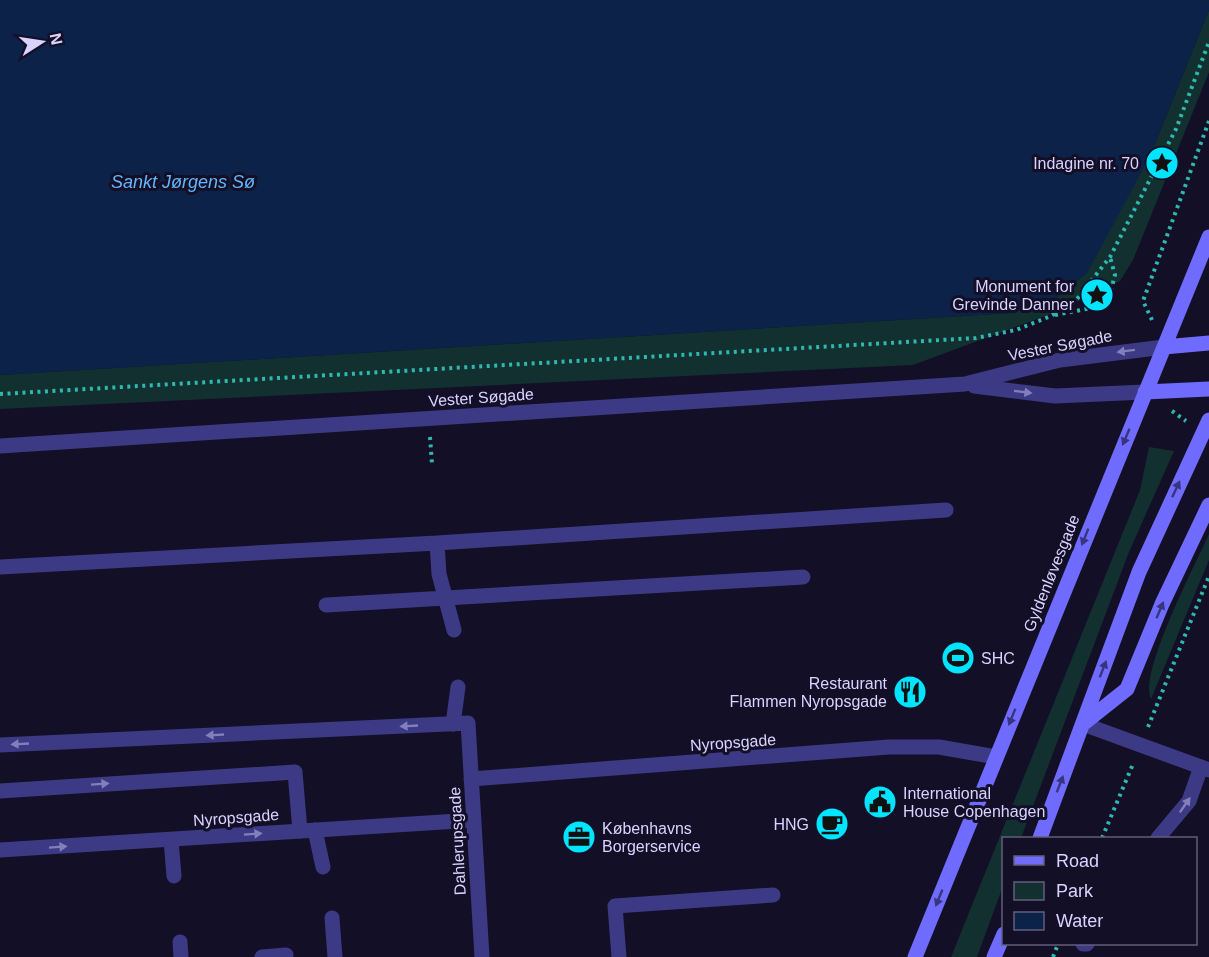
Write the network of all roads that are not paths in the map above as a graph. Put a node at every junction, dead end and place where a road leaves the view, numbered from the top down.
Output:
1 (1209, 237) edge
2 (1209, 344) edge
3 (1164, 347) junction
4 (965, 384) junction
5 (1209, 389) edge
6 (1145, 392) junction
7 (1206, 427) edge
8 (0, 446) edge
9 (1209, 505) edge
10 (946, 510) dead end
11 (437, 543) junction
12 (0, 567) edge
13 (803, 577) dead end
14 (446, 598) junction
15 (326, 605) dead end
16 (454, 630) dead end
17 (458, 687) dead end
18 (461, 724) junction
19 (1083, 724) junction
20 (0, 745) edge
21 (996, 756) junction
22 (1205, 768) edge
23 (471, 779) junction
24 (0, 791) edge
25 (474, 820) junction
26 (307, 831) junction
27 (1040, 837) edge
28 (1159, 837) edge
29 (171, 840) junction
30 (0, 850) edge
31 (323, 867) dead end
32 (174, 876) dead end
33 (773, 896) dead end
34 (333, 918) dead end
35 (1002, 939) edge
36 (286, 955) dead end
37 (262, 957) edge
38 (335, 957) edge
39 (482, 957) edge
40 (619, 957) edge
41 (915, 957) edge
42 (994, 957) edge

1 - 3 street, Gyldenløvesgade
2 - 3 street
3 -> 4 street, Vester Søgade
3 - 6 street, Gyldenløvesgade
4 -> 6 street, Vester Søgade
4 - 8 street, Vester Søgade
5 - 6 street
6 -> 21 street, Gyldenløvesgade
19 -> 7 street
19 -> 9 street
10 - 11 street
11 - 12 street
11 - 14 street
13 - 14 street
14 - 15 street
14 - 16 street
17 - 18 street, Dahlerupsgade
18 -> 20 street
18 - 23 street, Dahlerupsgade
19 - 22 street
27 -> 19 street
21 - 23 street, Nyropsgade
21 -> 41 street, Gyldenløvesgade
28 -> 22 street
23 - 25 street, Dahlerupsgade
24 -> 26 street
25 - 26 street, Nyropsgade
25 - 39 street, Dahlerupsgade
29 -> 26 street, Nyropsgade
26 - 31 street
30 -> 29 street, Nyropsgade
29 - 32 street
33 - 40 street
34 - 38 street
35 - 42 street
36 - 37 street

